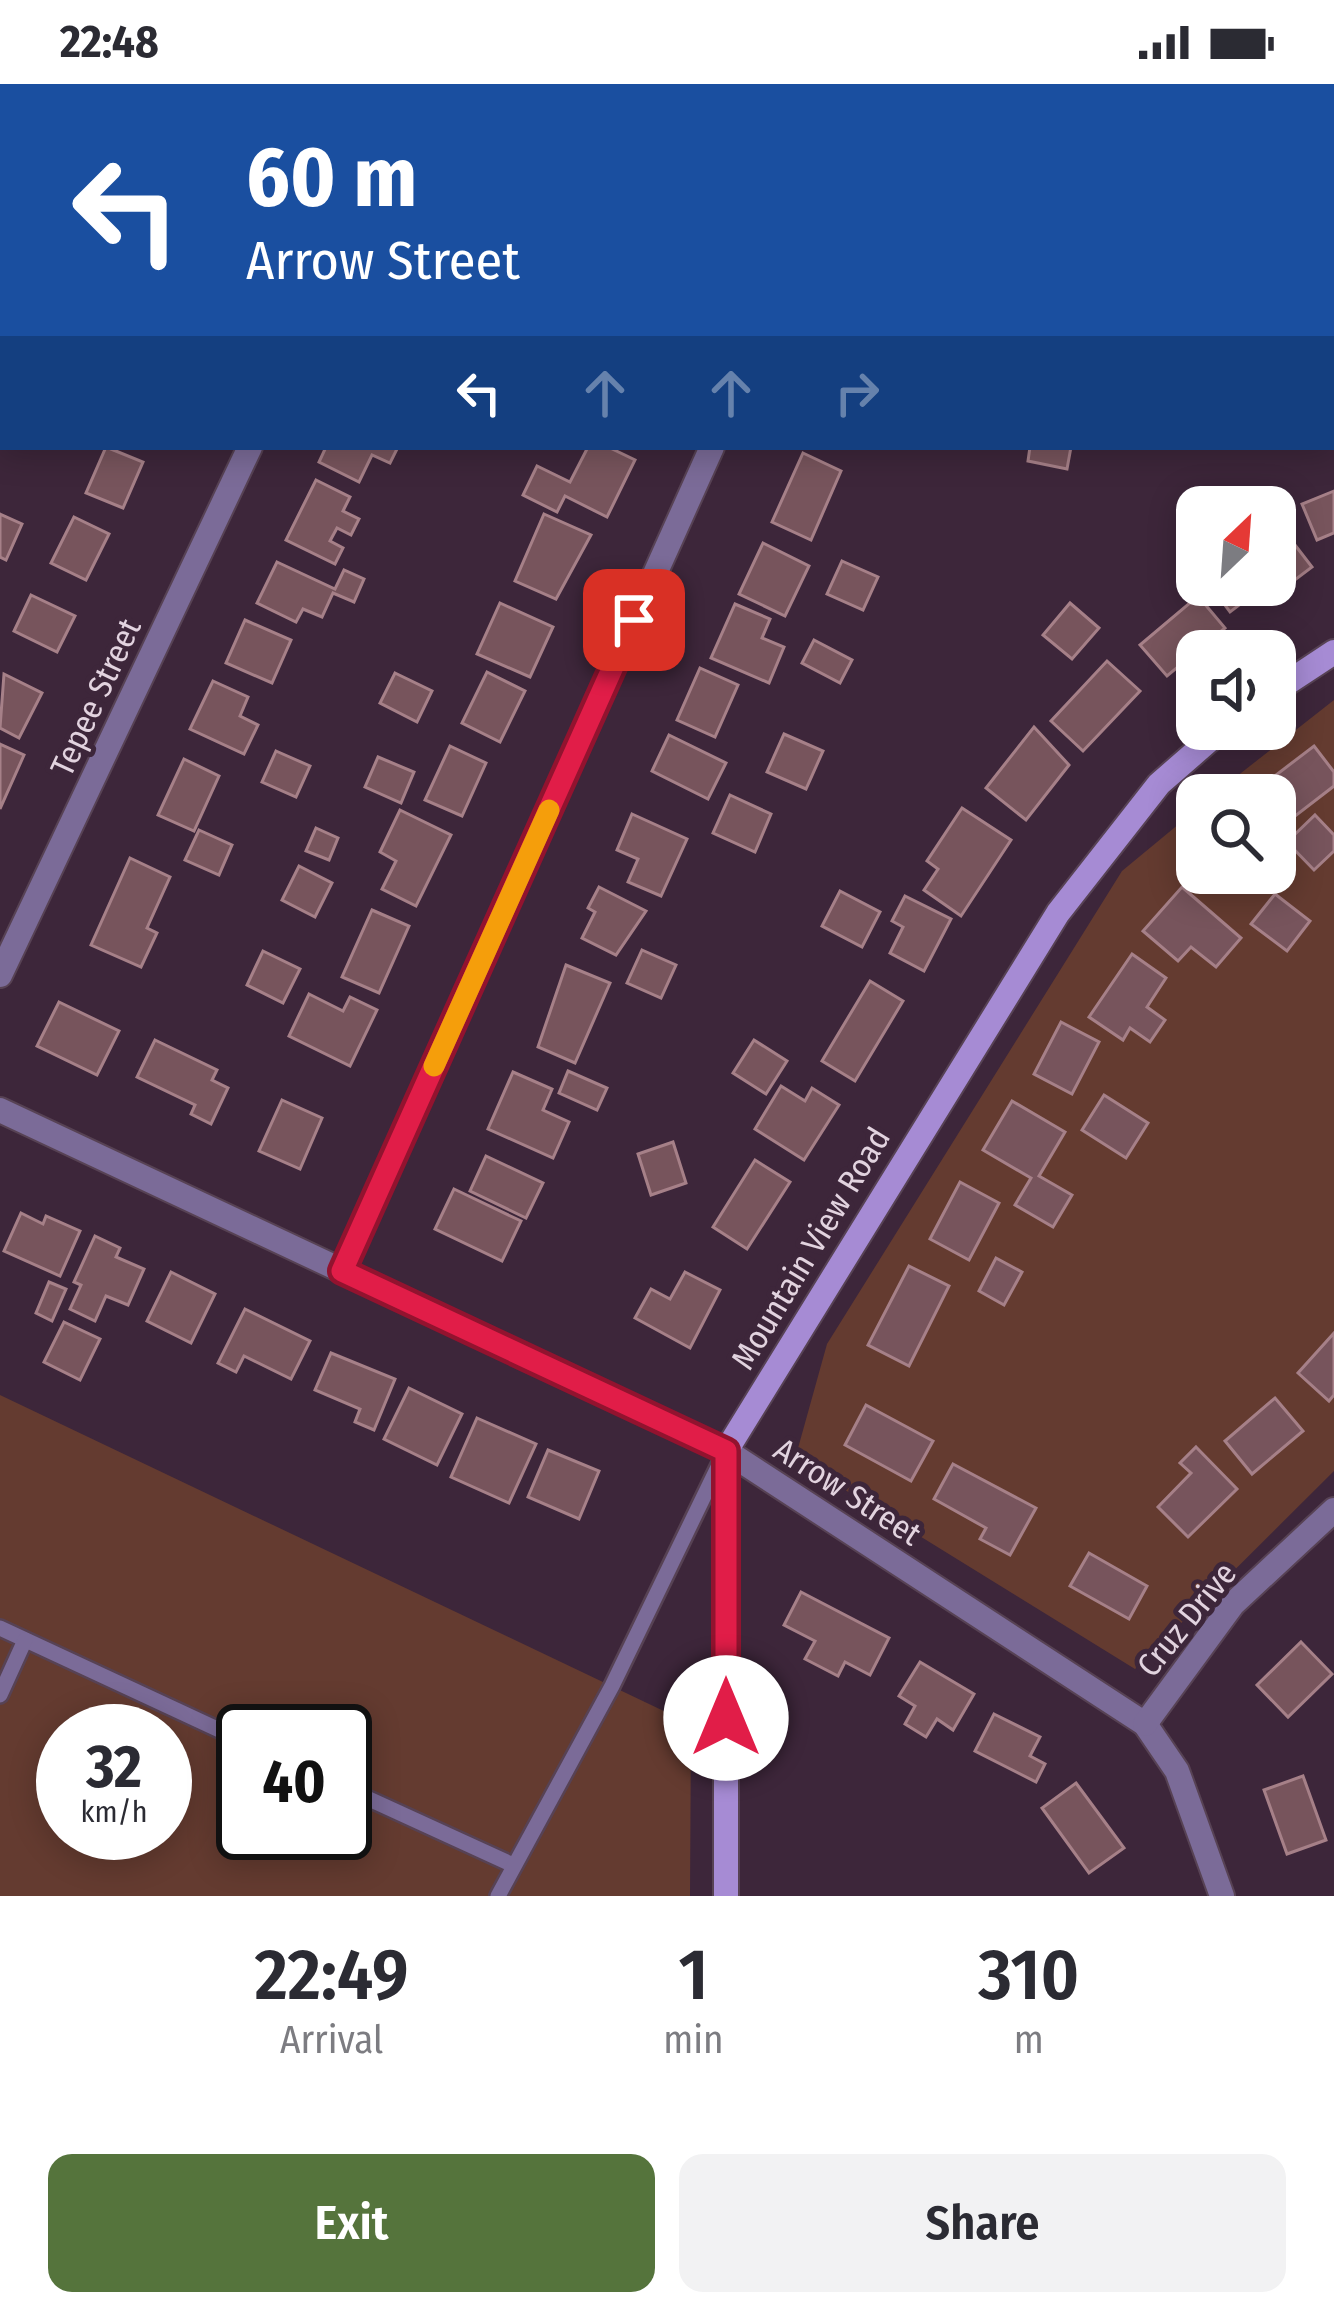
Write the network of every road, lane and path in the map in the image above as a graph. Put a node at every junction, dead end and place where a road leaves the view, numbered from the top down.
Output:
1 (249, 450) edge
2 (711, 450) edge
3 (1334, 652) edge
4 (1296, 677) edge
5 (1198, 750) edge
6 (0, 975) edge
7 (0, 1110) edge
8 (342, 1271) junction
9 (726, 1451) junction
10 (1334, 1510) edge
11 (0, 1628) edge
12 (25, 1640) junction
13 (0, 1695) edge
14 (1145, 1724) junction
15 (216, 1728) edge
16 (372, 1800) edge
17 (513, 1865) junction
18 (498, 1896) edge
19 (725, 1896) edge
20 (1222, 1896) edge

1 - 6 street, Tepee Street
2 - 8 street
3 - 4 street
5 - 9 street, Mountain View Road
7 - 8 street, Arrow Street
8 - 9 street, Arrow Street
9 - 14 street, Arrow Street
9 - 17 lane
9 - 19 street
10 - 14 street, Cruz Drive
11 - 12 lane
12 - 13 lane
12 - 15 lane
14 - 20 street, Arrow Street
16 - 17 lane
17 - 18 lane

